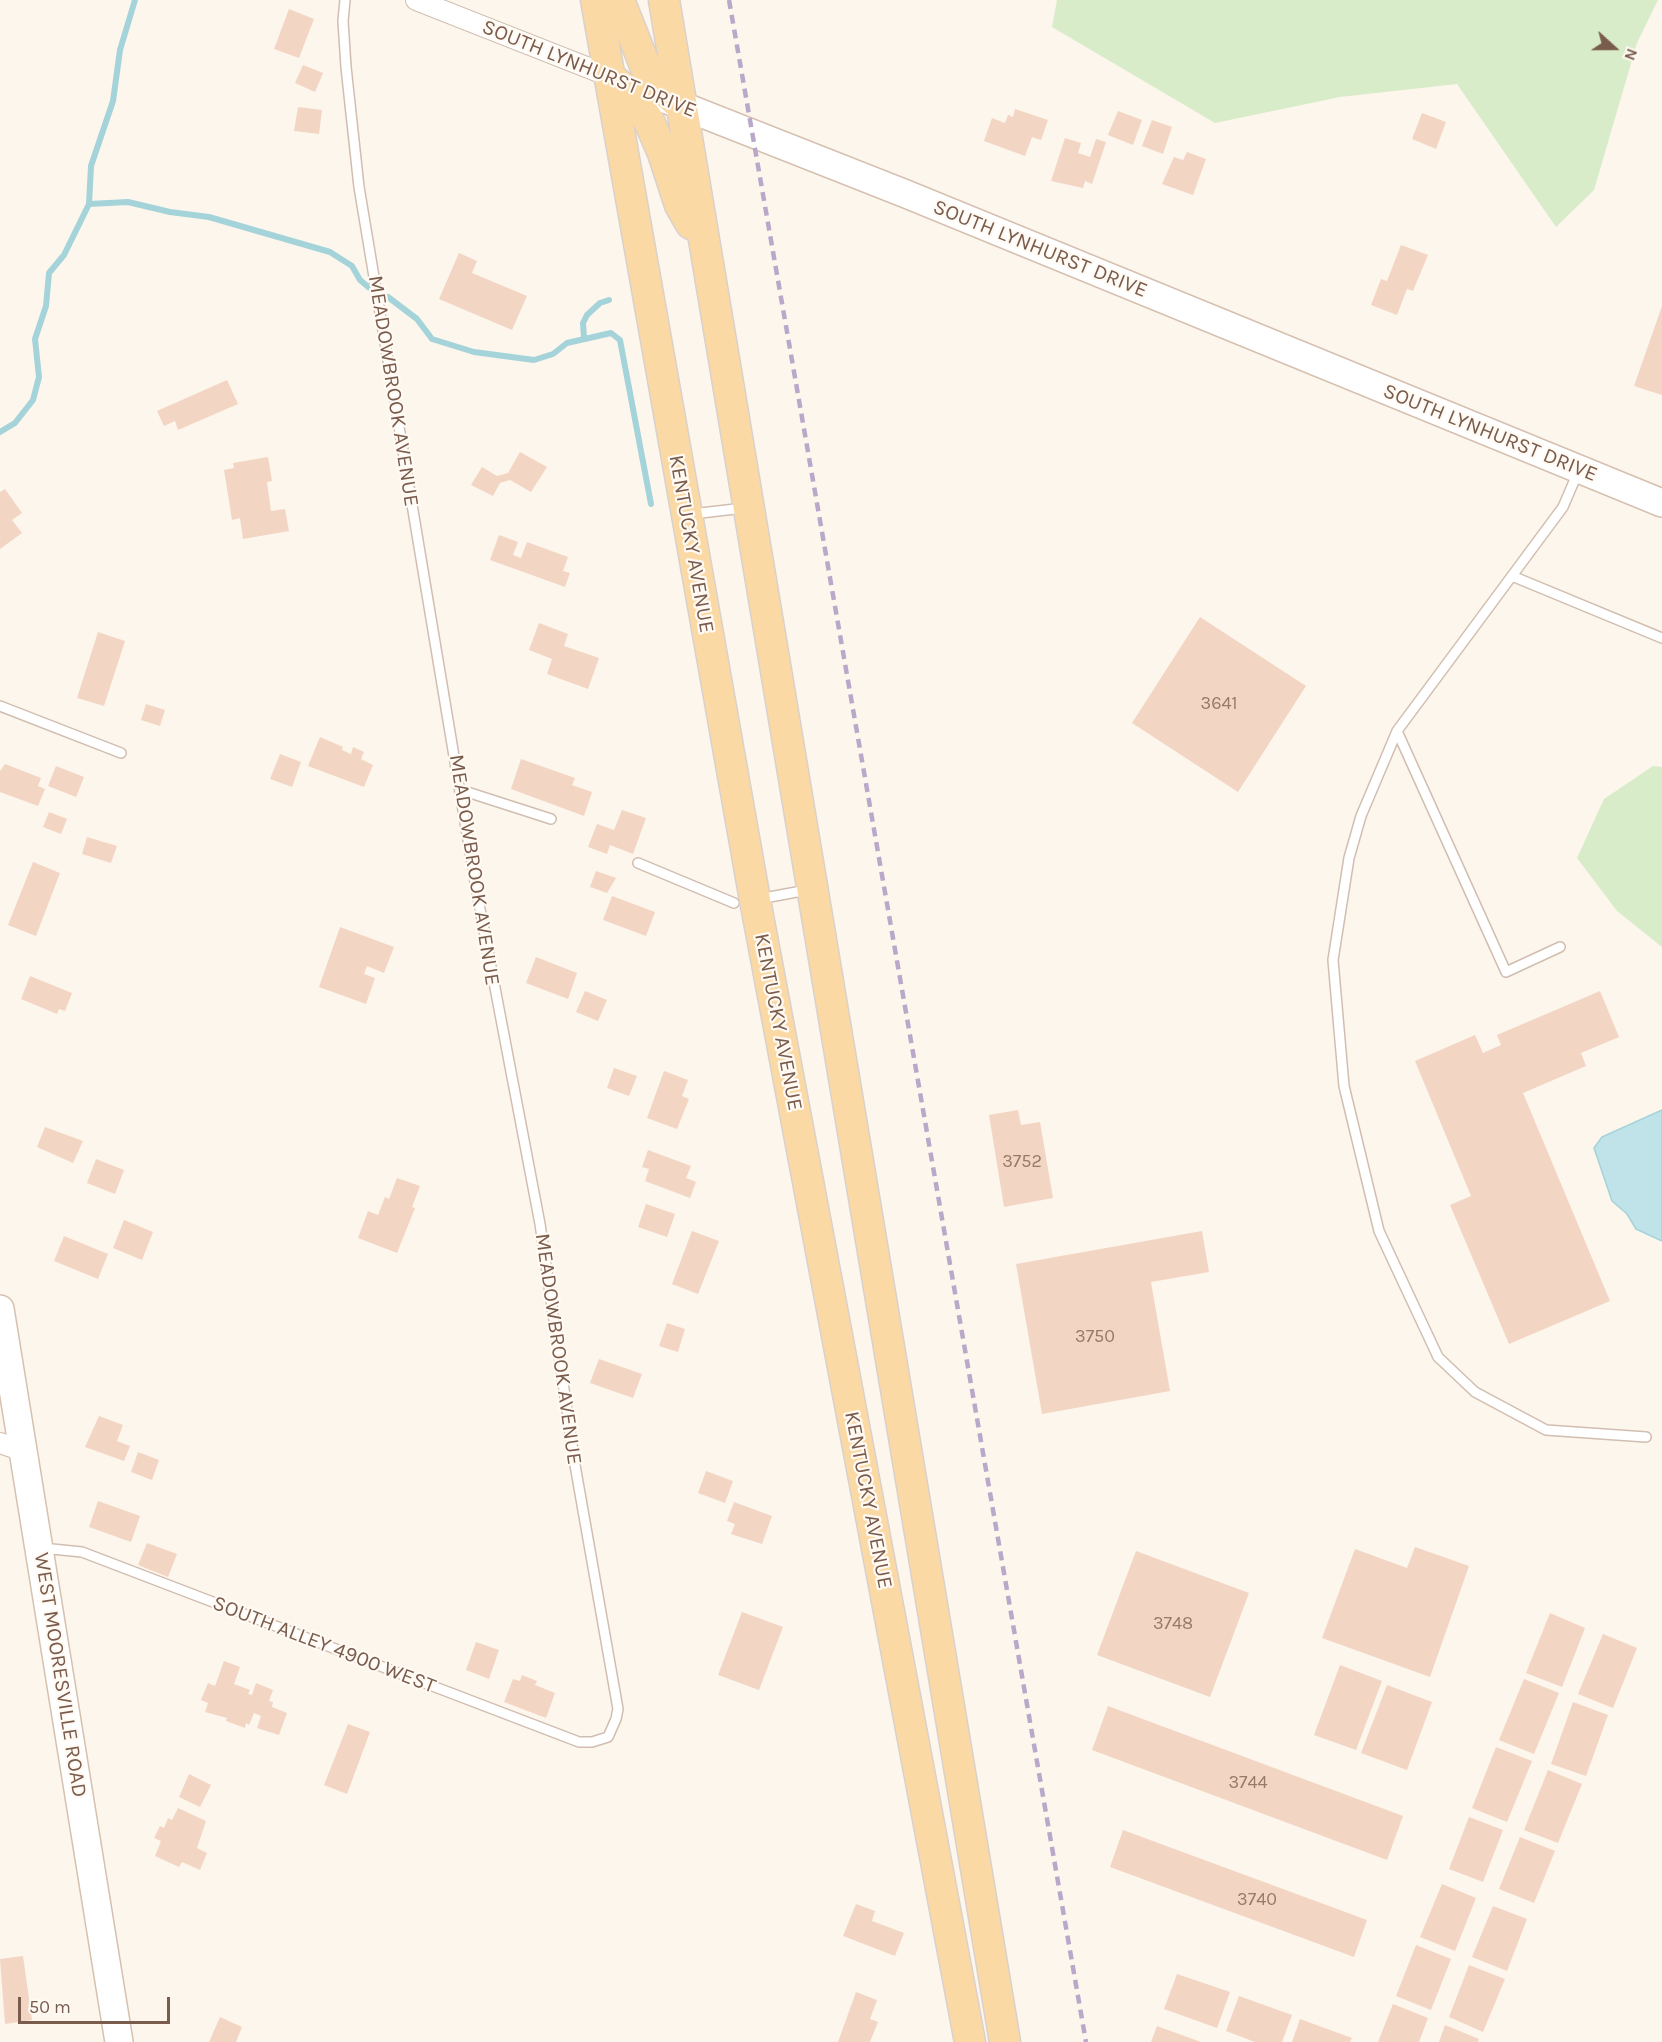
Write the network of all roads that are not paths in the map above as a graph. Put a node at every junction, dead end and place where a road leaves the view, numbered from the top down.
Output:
1 (345, 0) edge
2 (416, 0) edge
3 (596, 0) edge
4 (619, 0) edge
5 (664, 0) edge
6 (609, 76) junction
7 (682, 106) junction
8 (705, 243) junction
9 (1579, 470) junction
10 (1662, 503) edge
11 (749, 508) junction
12 (686, 514) junction
13 (1512, 576) junction
14 (1662, 638) edge
15 (0, 706) edge
16 (1397, 731) junction
17 (121, 753) dead end
18 (461, 790) junction
19 (550, 819) dead end
20 (638, 863) dead end
21 (813, 889) junction
22 (744, 902) junction
23 (1560, 947) dead end
24 (0, 1309) edge
25 (1646, 1437) dead end
26 (12, 1447) edge
27 (39, 1548) junction
28 (608, 1737) joint
29 (119, 2042) edge
30 (970, 2042) edge
31 (1005, 2042) edge

1 - 18 lane, MEADOWBROOK AVENUE
2 - 6 street, SOUTH LYNHURST DRIVE
3 - 6 main road, KENTUCKY AVENUE
4 - 7 main road
5 - 7 main road, KENTUCKY AVENUE
6 - 7 main road, SOUTH LYNHURST DRIVE
6 - 8 main road
6 - 12 main road, KENTUCKY AVENUE
7 - 8 main road, KENTUCKY AVENUE
7 - 9 main road, SOUTH LYNHURST DRIVE
8 - 11 main road, KENTUCKY AVENUE
9 - 10 main road, SOUTH LYNHURST DRIVE
9 - 13 lane
11 - 12 lane
11 - 21 main road, KENTUCKY AVENUE
12 - 22 main road, KENTUCKY AVENUE
13 - 14 lane
13 - 16 lane
15 - 17 lane
16 - 23 lane
16 - 25 lane
18 - 19 lane
18 - 28 lane, MEADOWBROOK AVENUE
20 - 22 lane
21 - 22 lane
21 - 31 main road, KENTUCKY AVENUE
22 - 30 main road, KENTUCKY AVENUE
24 - 26 main road, WEST MOORESVILLE ROAD
26 - 27 main road, WEST MOORESVILLE ROAD
27 - 28 lane, SOUTH ALLEY 4900 WEST
27 - 29 main road, WEST MOORESVILLE ROAD

